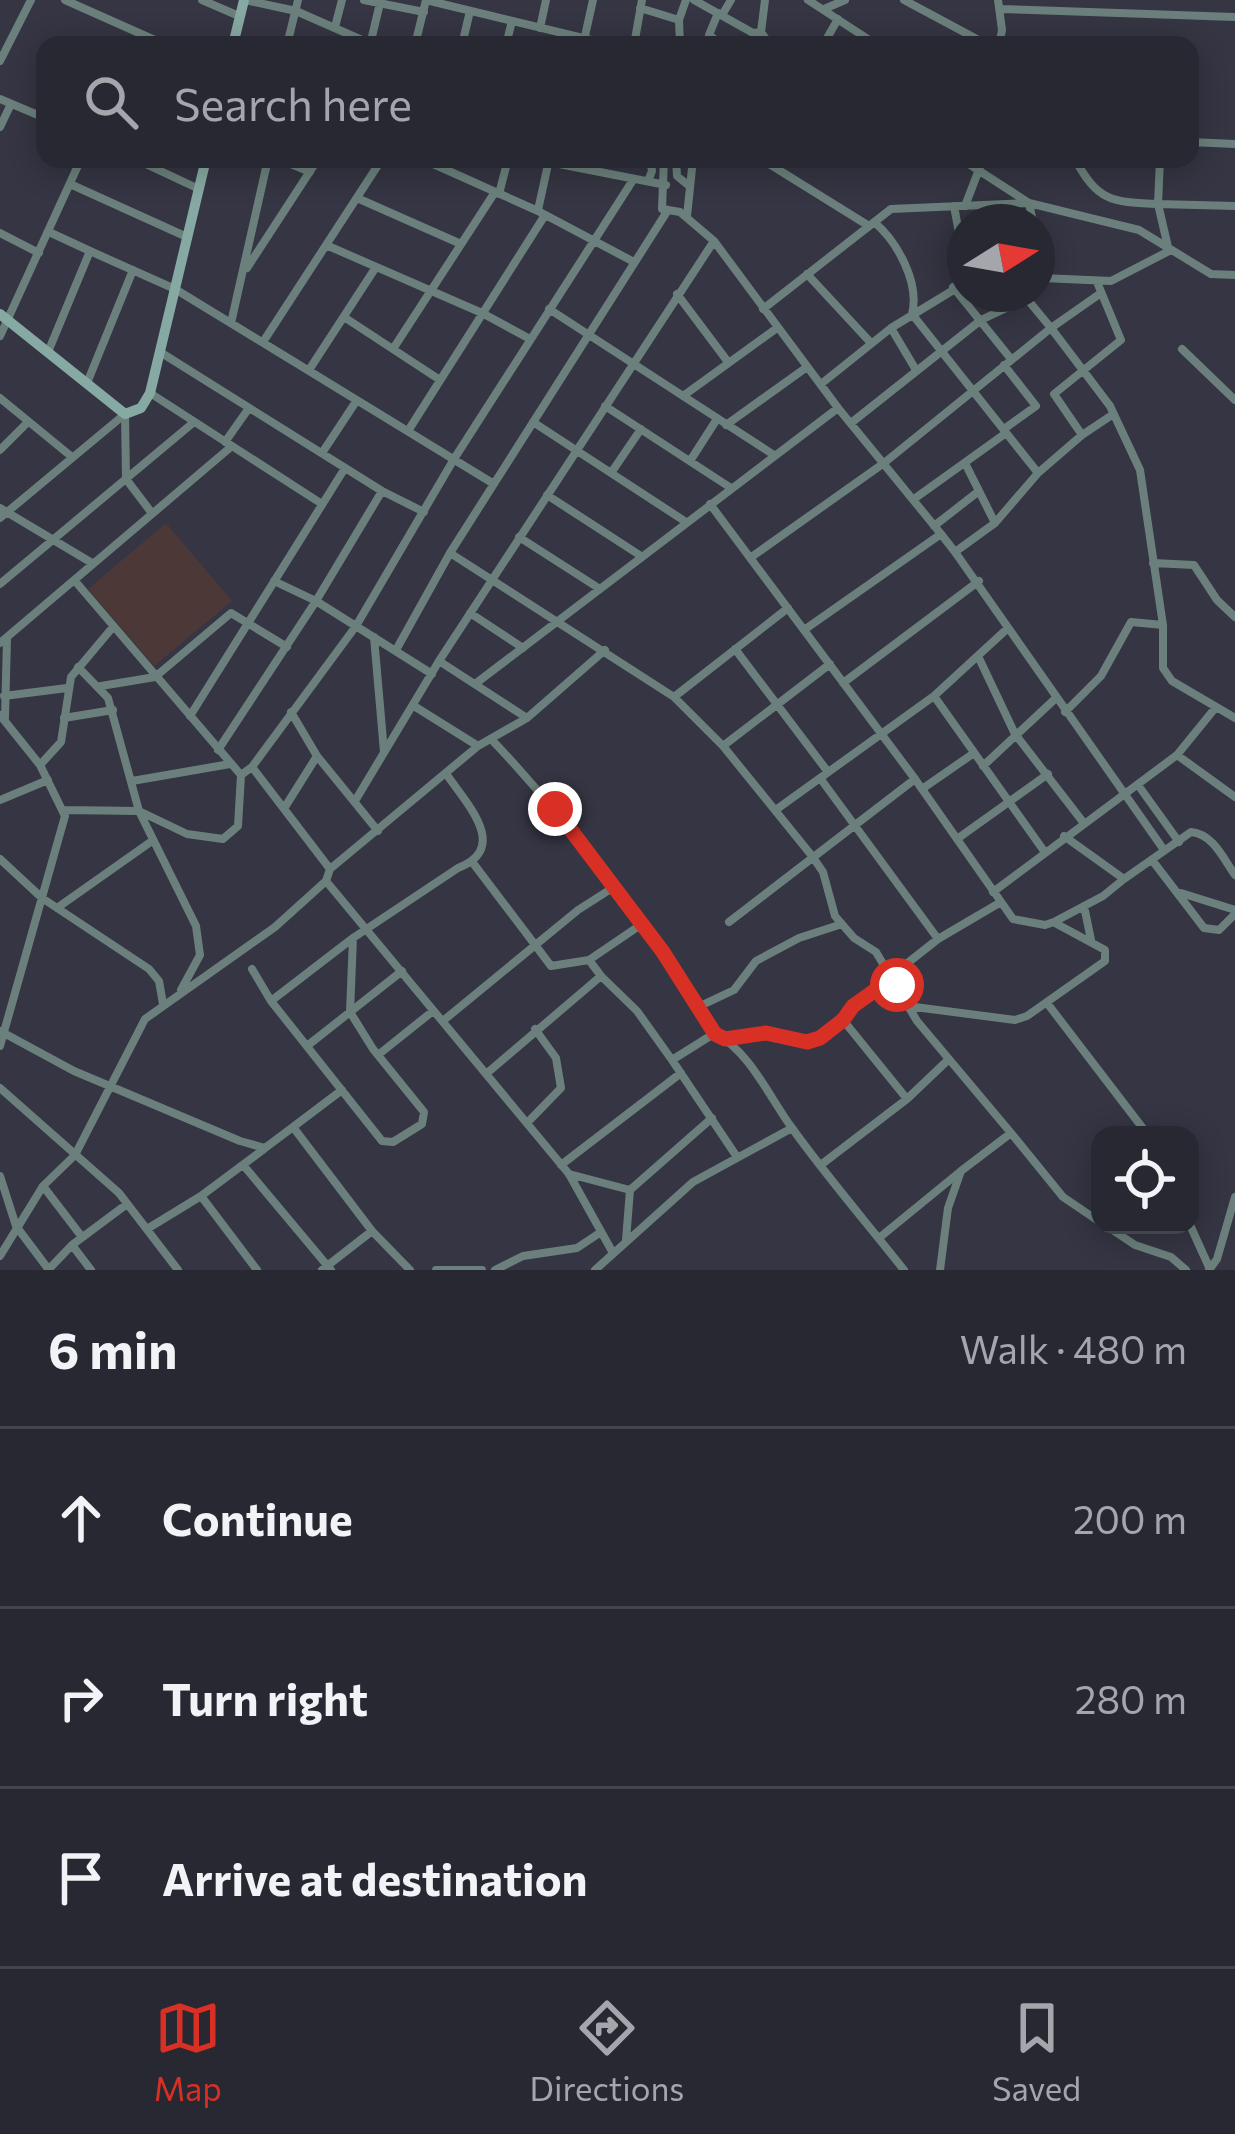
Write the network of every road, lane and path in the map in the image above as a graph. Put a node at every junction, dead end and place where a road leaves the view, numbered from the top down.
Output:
1 (31, 0) edge
2 (65, 0) edge
3 (102, 0) edge
4 (202, 0) edge
5 (245, 0) edge
6 (342, 0) edge
7 (364, 0) edge
8 (426, 0) edge
9 (546, 0) edge
10 (593, 0) edge
11 (690, 0) edge
12 (731, 0) edge
13 (765, 0) edge
14 (808, 0) edge
15 (844, 0) edge
16 (904, 0) edge
17 (1070, 0) edge
18 (380, 3) junction
19 (641, 4) edge
20 (297, 5) edge
21 (928, 5) edge
22 (999, 5) edge
23 (823, 9) junction
24 (470, 11) junction
25 (424, 12) junction
26 (1071, 12) junction
27 (96, 14) junction
28 (720, 14) junction
29 (240, 17) junction
30 (1235, 17) edge
31 (838, 19) junction
32 (679, 20) junction
33 (512, 21) junction
34 (335, 27) junction
35 (540, 28) junction
36 (136, 32) junction
37 (757, 32) junction
38 (134, 36) edge
39 (145, 36) edge
40 (235, 36) edge
41 (289, 36) edge
42 (354, 36) edge
43 (372, 36) edge
44 (418, 36) edge
45 (464, 36) edge
46 (508, 36) edge
47 (565, 36) edge
48 (585, 36) edge
49 (636, 36) edge
50 (680, 36) edge
51 (709, 36) edge
52 (754, 36) edge
53 (761, 36) edge
54 (828, 36) edge
55 (864, 36) edge
56 (966, 36) edge
57 (998, 36) edge
58 (4, 44) edge
59 (0, 61) edge
60 (0, 99) edge
61 (11, 104) junction
62 (36, 114) edge
63 (0, 127) edge
64 (1199, 142) edge
65 (1235, 144) edge
66 (77, 168) edge
67 (154, 168) edge
68 (204, 168) edge
69 (266, 168) edge
70 (300, 168) edge
71 (313, 168) edge
72 (376, 168) edge
73 (442, 168) edge
74 (505, 168) edge
75 (548, 168) edge
76 (583, 168) edge
77 (651, 168) edge
78 (665, 168) edge
79 (677, 168) edge
80 (691, 168) edge
81 (776, 168) edge
82 (1081, 168) edge
83 (1160, 168) edge
84 (977, 169) joint
85 (310, 172) junction
86 (633, 180) junction
87 (648, 181) junction
88 (70, 184) junction
89 (666, 185) junction
90 (688, 185) junction
91 (199, 189) junction
92 (497, 193) junction
93 (356, 198) junction
94 (1030, 203) junction
95 (961, 204) edge
96 (1007, 204) edge
97 (1158, 204) junction
98 (1235, 206) edge
99 (947, 207) edge
100 (668, 210) junction
101 (542, 213) junction
102 (687, 218) junction
103 (872, 224) junction
104 (49, 232) junction
105 (0, 233) edge
106 (187, 238) junction
107 (593, 239) junction
108 (714, 242) junction
109 (461, 244) junction
110 (326, 245) junction
111 (1170, 249) junction
112 (90, 251) junction
113 (39, 253) junction
114 (634, 262) junction
115 (376, 267) junction
116 (133, 270) junction
117 (243, 274) junction
118 (807, 274) junction
119 (1235, 275) edge
120 (1055, 279) edge
121 (1096, 282) junction
122 (175, 289) junction
123 (431, 291) junction
124 (947, 291) edge
125 (1101, 293) junction
126 (676, 294) junction
127 (549, 309) junction
128 (763, 309) junction
129 (974, 312) edge
130 (996, 312) edge
131 (1038, 312) edge
132 (482, 314) junction
133 (912, 314) junction
134 (3, 316) edge
135 (344, 317) junction
136 (981, 320) junction
137 (231, 323) junction
138 (777, 328) junction
139 (891, 328) junction
140 (1051, 328) junction
141 (588, 335) junction
142 (0, 336) edge
143 (530, 339) junction
144 (263, 343) junction
145 (871, 344) junction
146 (394, 349) junction
147 (1183, 349) dead end
148 (941, 351) junction
149 (48, 352) junction
150 (160, 352) junction
151 (728, 362) junction
152 (1008, 362) junction
153 (632, 363) junction
154 (807, 367) junction
155 (309, 370) junction
156 (916, 370) junction
157 (1083, 371) junction
158 (440, 380) junction
159 (87, 383) junction
160 (820, 384) junction
161 (972, 391) junction
162 (150, 393) junction
163 (1054, 394) junction
164 (683, 396) junction
165 (0, 398) edge
166 (357, 400) junction
167 (1235, 400) edge
168 (604, 406) junction
169 (1036, 406) junction
170 (838, 407) junction
171 (249, 408) junction
172 (125, 414) junction
173 (1112, 415) junction
174 (717, 419) junction
175 (28, 422) junction
176 (194, 422) junction
177 (533, 422) junction
178 (851, 422) junction
179 (726, 425) junction
180 (641, 429) junction
181 (408, 431) junction
182 (1005, 431) junction
183 (1082, 434) junction
184 (228, 444) junction
185 (0, 450) edge
186 (576, 450) junction
187 (322, 453) junction
188 (774, 455) junction
189 (72, 458) junction
190 (454, 459) junction
191 (690, 461) junction
192 (884, 463) junction
193 (964, 463) junction
194 (345, 468) junction
195 (611, 473) junction
196 (1038, 473) junction
197 (126, 479) junction
198 (494, 484) junction
199 (731, 488) junction
200 (382, 491) junction
201 (979, 491) junction
202 (547, 495) junction
203 (914, 500) junction
204 (322, 504) junction
205 (710, 504) junction
206 (152, 512) junction
207 (424, 512) junction
208 (2, 513) edge
209 (686, 522) junction
210 (995, 523) junction
211 (938, 530) junction
212 (519, 537) junction
213 (53, 540) junction
214 (955, 552) junction
215 (450, 553) junction
216 (642, 556) junction
217 (750, 558) junction
218 (92, 563) junction
219 (1153, 563) junction
220 (492, 580) junction
221 (75, 581) junction
222 (274, 581) junction
223 (979, 581) junction
224 (0, 584) edge
225 (600, 589) junction
226 (316, 601) junction
227 (788, 608) junction
228 (470, 613) junction
229 (1235, 617) edge
230 (557, 622) junction
231 (249, 624) junction
232 (1163, 625) junction
233 (356, 626) junction
234 (113, 627) junction
235 (1009, 628) junction
236 (804, 630) junction
237 (3, 637) edge
238 (374, 637) junction
239 (287, 646) junction
240 (523, 648) junction
241 (736, 649) junction
242 (396, 650) junction
243 (605, 650) junction
244 (978, 656) junction
245 (439, 661) junction
246 (830, 664) junction
247 (78, 667) junction
248 (432, 674) junction
249 (155, 676) junction
250 (843, 682) junction
251 (475, 684) junction
252 (100, 686) junction
253 (67, 688) junction
254 (4, 696) junction
255 (934, 696) junction
256 (674, 697) junction
257 (1056, 698) junction
258 (778, 704) junction
259 (414, 706) junction
260 (1216, 707) junction
261 (113, 710) junction
262 (291, 712) junction
263 (1065, 712) junction
264 (3, 717) edge
265 (190, 717) junction
266 (64, 718) junction
267 (526, 718) junction
268 (1235, 718) edge
269 (882, 734) junction
270 (1015, 734) junction
271 (490, 739) junction
272 (478, 746) junction
273 (723, 746) junction
274 (218, 750) junction
275 (974, 752) junction
276 (385, 754) junction
277 (1177, 754) junction
278 (316, 756) junction
279 (232, 764) junction
280 (40, 765) junction
281 (983, 766) junction
282 (252, 767) junction
283 (1048, 774) junction
284 (242, 775) junction
285 (447, 775) junction
286 (824, 776) junction
287 (916, 779) junction
288 (49, 780) junction
289 (132, 781) junction
290 (1138, 785) junction
291 (922, 789) junction
292 (1124, 796) junction
293 (1235, 796) edge
294 (0, 800) edge
295 (356, 801) junction
296 (1009, 802) junction
297 (285, 807) junction
298 (777, 808) junction
299 (64, 811) junction
300 (139, 811) junction
301 (1083, 822) junction
302 (853, 826) junction
303 (378, 831) junction
304 (1064, 836) junction
305 (957, 839) junction
306 (152, 841) junction
307 (1180, 842) junction
308 (1164, 850) junction
309 (1044, 851) junction
310 (812, 856) junction
311 (0, 860) edge
312 (1152, 860) junction
313 (473, 863) junction
314 (330, 869) junction
315 (1235, 874) edge
316 (1124, 879) junction
317 (326, 881) junction
318 (614, 887) junction
319 (994, 892) junction
320 (1181, 893) junction
321 (42, 898) junction
322 (1000, 902) junction
323 (1084, 906) junction
324 (57, 908) junction
325 (1235, 912) edge
326 (729, 922) dead end
327 (1054, 922) junction
328 (642, 924) junction
329 (842, 924) junction
330 (367, 929) junction
331 (353, 938) junction
332 (938, 940) junction
333 (1091, 940) junction
334 (534, 948) junction
335 (589, 960) junction
336 (252, 969) dead end
337 (402, 971) junction
338 (601, 976) junction
339 (891, 979) junction
340 (178, 995) junction
341 (272, 1001) junction
342 (1046, 1003) junction
343 (164, 1005) junction
344 (907, 1006) junction
345 (698, 1007) junction
346 (434, 1010) junction
347 (350, 1012) junction
348 (444, 1020) junction
349 (843, 1020) junction
350 (535, 1029) junction
351 (2, 1032) edge
352 (720, 1036) junction
353 (0, 1046) edge
354 (307, 1046) junction
355 (378, 1055) junction
356 (672, 1060) junction
357 (948, 1060) junction
358 (681, 1073) junction
359 (486, 1074) junction
360 (108, 1086) junction
361 (0, 1088) edge
362 (342, 1090) junction
363 (907, 1099) junction
364 (712, 1118) junction
365 (526, 1123) junction
366 (1141, 1126) edge
367 (293, 1127) junction
368 (792, 1128) junction
369 (1010, 1133) junction
370 (266, 1148) junction
371 (75, 1155) junction
372 (737, 1157) junction
373 (823, 1164) junction
374 (561, 1165) junction
375 (244, 1166) junction
376 (961, 1171) junction
377 (569, 1174) junction
378 (0, 1176) edge
379 (43, 1186) junction
380 (630, 1190) junction
381 (201, 1196) junction
382 (1235, 1197) edge
383 (127, 1204) junction
384 (1091, 1216) edge
385 (16, 1226) junction
386 (147, 1229) junction
387 (372, 1231) junction
388 (601, 1232) junction
389 (1118, 1234) edge
390 (1194, 1234) edge
391 (82, 1237) junction
392 (879, 1238) junction
393 (626, 1240) junction
394 (72, 1245) junction
395 (613, 1253) junction
396 (0, 1256) edge
397 (327, 1268) edge
398 (49, 1269) edge
399 (1209, 1269) edge
400 (91, 1270) edge
401 (178, 1270) edge
402 (257, 1270) edge
403 (410, 1270) edge
404 (436, 1270) edge
405 (482, 1270) edge
406 (495, 1270) edge
407 (595, 1270) edge
408 (904, 1270) edge
409 (940, 1270) edge
410 (1186, 1270) edge

1 - 58 street
2 - 27 street
3 - 27 street
4 - 29 street
5 - 20 street
5 - 29 street
6 - 34 street
7 - 18 street
8 - 24 street
8 - 25 street
9 - 35 street
10 - 48 street
11 - 28 street
11 - 32 street
12 - 28 street
13 - 37 street
14 - 23 street
15 - 23 street
16 - 21 street
17 - 26 street
18 - 25 street
18 - 43 street
19 - 32 street
19 - 49 street
20 - 34 street
20 - 41 street
21 - 56 street
22 - 26 street
22 - 57 street
23 - 31 street
24 - 33 street
24 - 45 street
25 - 44 street
26 - 30 street
27 - 36 street
28 - 37 street
28 - 51 street
29 - 40 street
31 - 54 street
31 - 55 street
32 - 50 street
33 - 35 street
33 - 46 street
34 - 42 street
35 - 47 street
36 - 38 street
36 - 39 street
37 - 52 street
37 - 53 street
58 - 59 street
60 - 61 street
61 - 62 street
61 - 63 street
64 - 65 street
66 - 88 street
67 - 91 street
68 - 91 street
69 - 117 street
70 - 85 street
71 - 85 street
72 - 93 street
73 - 92 street
74 - 92 street
75 - 101 street
76 - 86 street
77 - 87 street
78 - 89 street
79 - 90 street
80 - 90 street
81 - 103 street
82 - 97 street
83 - 97 street
84 - 94 street
84 - 95 street
85 - 117 street
86 - 87 street
86 - 107 street
87 - 89 street
88 - 104 street
88 - 106 street
89 - 100 street
90 - 102 street
91 - 106 street
92 - 101 street
92 - 109 street
93 - 109 street
93 - 110 street
94 - 96 street
94 - 111 street
97 - 98 street
97 - 111 street
99 - 103 street
100 - 102 street
100 - 114 street
101 - 107 street
101 - 132 street
102 - 108 street
103 - 118 street
103 - 133 street
104 - 112 street
104 - 113 street
105 - 113 street
106 - 122 street
107 - 114 street
107 - 127 street
108 - 126 street
108 - 128 street
109 - 123 street
110 - 115 street
110 - 144 street
111 - 119 street
111 - 121 street
112 - 116 street
112 - 149 street
113 - 134 street
114 - 141 street
115 - 123 street
115 - 135 street
116 - 122 street
116 - 159 street
117 - 137 street
118 - 128 street
118 - 145 street
120 - 121 street
121 - 125 street
122 - 137 street
122 - 150 street
123 - 132 street
123 - 146 street
124 - 133 street
125 - 140 street
125 - 157 street
126 - 151 street
126 - 153 street
127 - 141 street
127 - 143 street
128 - 138 street
129 - 136 street
130 - 136 street
131 - 140 street
132 - 143 street
132 - 158 street
133 - 139 street
133 - 148 street
134 - 142 street
134 - 149 street
135 - 146 street
135 - 155 street
136 - 148 street
136 - 152 street
137 - 144 street
138 - 151 street
138 - 154 street
139 - 145 street
139 - 156 street
140 - 152 street
140 - 157 street
141 - 153 street
141 - 177 street
143 - 190 street
144 - 155 street
145 - 160 street
146 - 158 street
147 - 167 street
148 - 156 street
148 - 161 street
149 - 159 street
150 - 162 street
150 - 171 street
151 - 164 street
152 - 161 street
152 - 169 street
153 - 164 street
153 - 168 street
154 - 160 street
154 - 179 street
155 - 166 street
156 - 178 street
157 - 163 street
157 - 173 street
158 - 181 street
159 - 172 street
160 - 170 street
161 - 182 street
161 - 192 street
162 - 172 street
162 - 176 street
163 - 169 street
163 - 183 street
164 - 174 street
165 - 175 street
166 - 181 street
166 - 187 street
168 - 180 street
168 - 186 street
169 - 182 street
170 - 178 street
170 - 188 street
171 - 184 street
171 - 187 street
172 - 189 street
172 - 197 street
173 - 183 street
173 - 219 street
174 - 179 street
174 - 191 street
175 - 185 street
175 - 189 street
176 - 184 street
176 - 197 street
177 - 186 street
177 - 198 street
178 - 192 street
179 - 188 street
180 - 191 street
180 - 195 street
181 - 190 street
182 - 193 street
182 - 196 street
183 - 196 street
184 - 204 street
184 - 206 street
186 - 195 street
186 - 202 street
187 - 194 street
188 - 199 street
189 - 208 street
190 - 198 street
190 - 207 street
191 - 199 street
192 - 203 street
192 - 217 street
193 - 201 street
193 - 203 street
194 - 200 street
194 - 204 street
195 - 209 street
196 - 210 street
197 - 206 street
197 - 213 street
198 - 215 street
199 - 205 street
200 - 207 street
200 - 226 street
201 - 210 street
201 - 211 street
202 - 212 street
202 - 216 street
203 - 211 street
204 - 222 street
205 - 209 street
205 - 217 street
206 - 218 street
207 - 233 street
208 - 213 street
209 - 216 street
210 - 214 street
211 - 214 street
211 - 236 street
212 - 220 street
212 - 225 street
213 - 218 street
213 - 224 street
214 - 223 street
215 - 220 street
215 - 242 street
216 - 225 street
217 - 227 street
218 - 221 street
219 - 229 street
219 - 232 street
220 - 228 street
220 - 230 street
221 - 234 street
221 - 237 street
222 - 226 street
222 - 231 street
223 - 235 street
223 - 250 street
225 - 230 street
226 - 233 street
226 - 239 street
227 - 236 street
227 - 241 street
228 - 240 street
228 - 245 street
230 - 240 street
230 - 243 street
231 - 239 street
231 - 249 street
231 - 265 street
232 - 260 street
232 - 263 street
233 - 238 street
233 - 262 street
234 - 247 street
234 - 249 street
235 - 244 street
235 - 257 street
236 - 246 street
237 - 254 street
238 - 242 street
238 - 276 street
239 - 274 street
240 - 251 street
241 - 256 street
241 - 258 street
242 - 248 street
243 - 256 street
243 - 267 street
244 - 255 street
244 - 270 street
245 - 248 street
245 - 251 street
246 - 250 street
246 - 258 street
247 - 252 street
247 - 253 street
248 - 259 street
249 - 252 street
249 - 265 street
250 - 269 street
251 - 267 street
252 - 261 street
253 - 254 street
253 - 266 street
254 - 264 street
255 - 269 street
255 - 275 street
256 - 273 street
257 - 263 street
257 - 270 street
258 - 273 street
258 - 286 street
259 - 272 street
259 - 276 street
260 - 268 street
260 - 277 street
261 - 266 street
261 - 289 street
262 - 278 street
262 - 282 street
263 - 292 street
264 - 280 street
265 - 274 street
266 - 280 street
267 - 271 street
269 - 286 street
269 - 287 street
270 - 281 street
270 - 283 street
271 - 272 street
271 - 318 street
272 - 285 street
273 - 298 street
274 - 279 street
275 - 281 street
275 - 291 street
276 - 295 street
277 - 290 street
277 - 293 street
278 - 295 street
278 - 297 street
279 - 284 street
279 - 289 street
280 - 288 street
281 - 296 street
282 - 284 street
282 - 297 street
283 - 296 street
283 - 301 street
284 - 300 street
285 - 303 street
285 - 313 street
286 - 298 street
286 - 302 street
287 - 291 street
287 - 302 street
288 - 294 street
288 - 299 street
289 - 300 street
290 - 292 street
290 - 307 street
291 - 305 street
292 - 301 street
292 - 308 street
295 - 303 street
296 - 305 street
296 - 309 street
297 - 314 street
298 - 310 street
299 - 300 street
299 - 321 street
300 - 306 street
301 - 304 street
302 - 310 street
302 - 332 street
303 - 314 street
304 - 309 street
304 - 316 street
305 - 319 street
306 - 324 street
306 - 340 street
307 - 308 street
307 - 315 street
308 - 312 street
309 - 319 street
310 - 326 street
310 - 329 street
311 - 321 street
312 - 316 street
312 - 320 street
313 - 330 street
313 - 334 street
314 - 317 street
316 - 323 street
317 - 330 street
317 - 340 street
318 - 328 street
318 - 334 street
319 - 322 street
320 - 325 street
320 - 325 street
321 - 324 street
321 - 351 street
322 - 327 street
322 - 332 street
323 - 327 street
323 - 333 street
324 - 343 street
327 - 333 street
328 - 335 street
328 - 345 street
329 - 339 street
329 - 345 street
330 - 331 street
330 - 337 street
331 - 341 street
331 - 347 street
332 - 339 street
333 - 342 street
334 - 335 street
334 - 348 street
335 - 338 street
336 - 341 street
337 - 346 street
337 - 347 street
338 - 350 street
338 - 356 street
339 - 344 street
339 - 349 street
340 - 343 street
341 - 354 street
342 - 344 street
342 - 366 street
343 - 360 street
344 - 357 street
345 - 352 street
346 - 348 street
346 - 355 street
347 - 354 street
347 - 355 street
348 - 359 street
349 - 352 street
349 - 363 street
350 - 359 street
350 - 365 street
351 - 353 street
351 - 360 street
352 - 356 street
352 - 368 street
354 - 362 street
355 - 362 street
356 - 358 street
357 - 363 street
357 - 369 street
358 - 364 street
358 - 374 street
359 - 365 street
360 - 370 street
360 - 371 street
361 - 371 street
362 - 367 street
363 - 373 street
364 - 372 street
364 - 380 street
365 - 374 street
367 - 370 street
367 - 387 street
368 - 372 street
368 - 373 street
369 - 376 street
369 - 384 street
370 - 375 street
371 - 379 street
371 - 383 street
372 - 393 street
373 - 392 street
374 - 377 street
375 - 381 street
375 - 397 street
376 - 392 street
376 - 409 street
377 - 380 street
377 - 388 street
378 - 385 street
379 - 385 street
379 - 391 street
380 - 393 street
381 - 386 street
381 - 402 street
382 - 399 street
383 - 386 street
383 - 391 street
385 - 396 street
385 - 398 street
386 - 401 street
387 - 397 street
387 - 403 street
388 - 395 street
388 - 406 street
389 - 410 street
390 - 399 street
391 - 394 street
392 - 408 street
393 - 395 street
394 - 398 street
394 - 400 street
395 - 407 street
404 - 405 street

